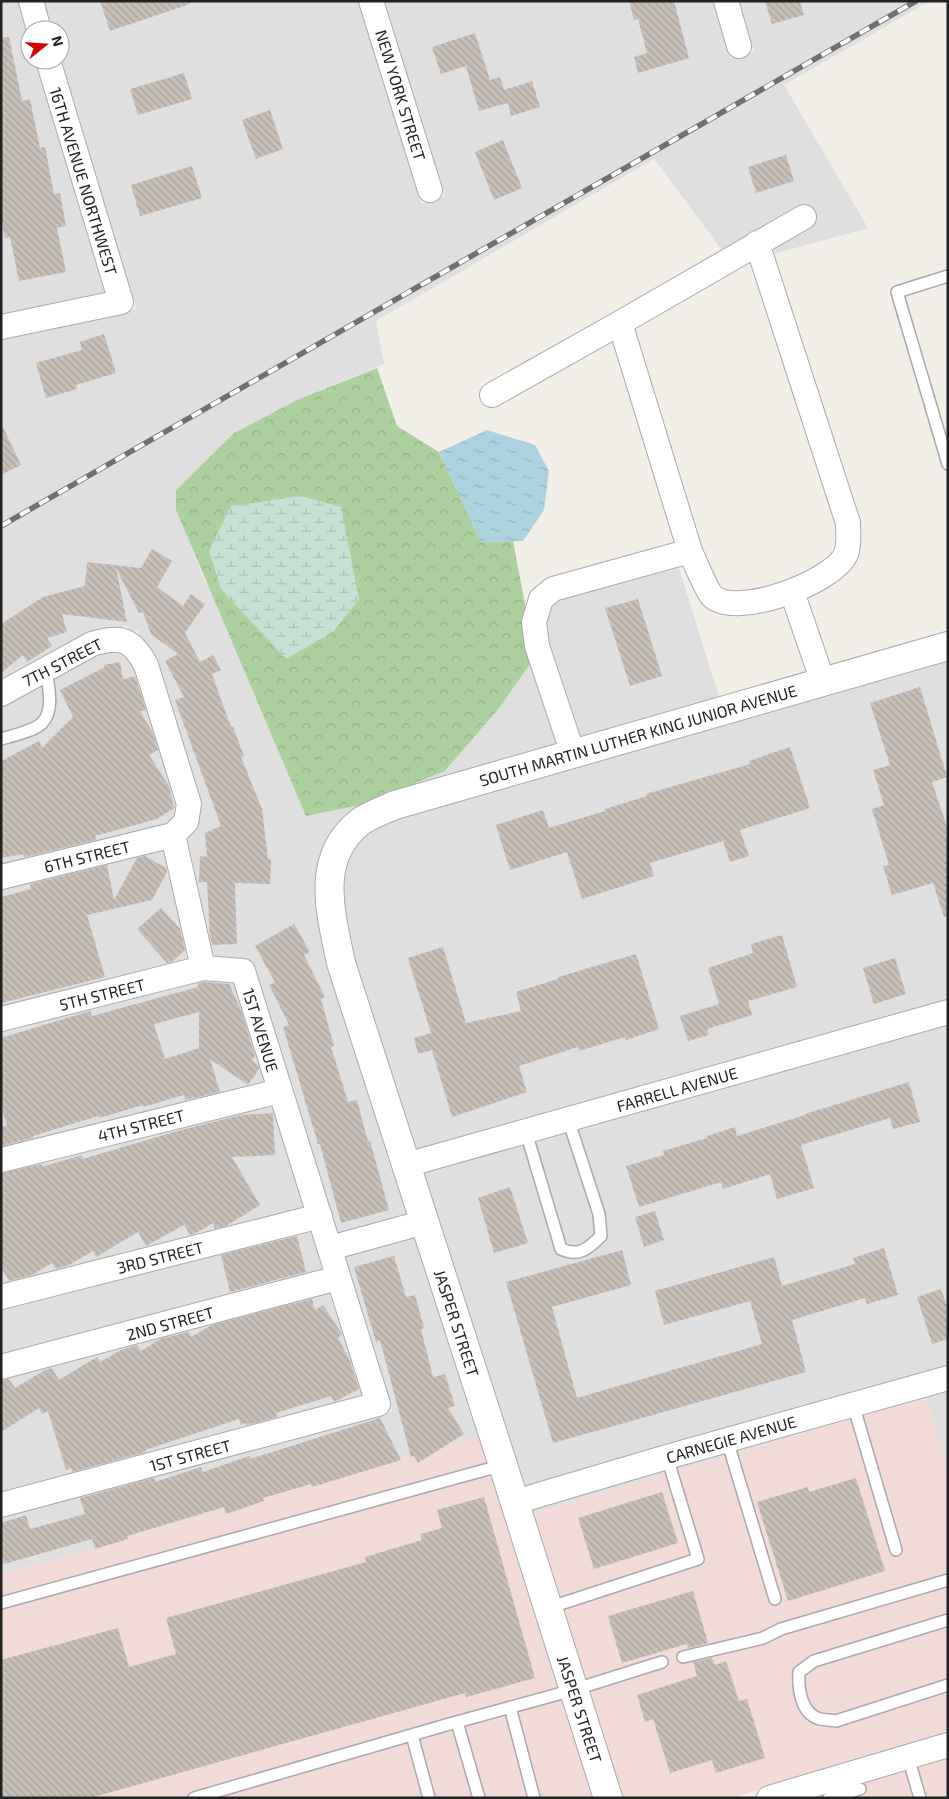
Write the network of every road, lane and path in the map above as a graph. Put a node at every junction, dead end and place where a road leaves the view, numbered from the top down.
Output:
1 (31, 1) edge
2 (371, 1) edge
3 (726, 1) edge
4 (36, 20) edge
5 (739, 46) dead end
6 (51, 70) edge
7 (430, 190) dead end
8 (804, 217) dead end
9 (756, 243) junction
10 (948, 276) edge
11 (620, 323) junction
12 (1, 328) edge
13 (492, 395) dead end
14 (948, 464) edge
15 (690, 551) junction
16 (792, 592) junction
17 (948, 646) edge
18 (46, 670) junction
19 (822, 682) junction
20 (1, 694) edge
21 (1, 739) edge
22 (573, 754) junction
23 (173, 835) junction
24 (339, 845) joint
25 (1, 878) edge
26 (203, 968) junction
27 (948, 1012) edge
28 (1, 1020) edge
29 (280, 1091) junction
30 (568, 1119) junction
31 (526, 1132) junction
32 (1, 1160) edge
33 (406, 1165) junction
34 (320, 1216) junction
35 (425, 1222) junction
36 (330, 1248) junction
37 (338, 1278) junction
38 (1, 1297) edge
39 (1, 1367) edge
40 (948, 1378) edge
41 (378, 1404) joint
42 (853, 1404) junction
43 (727, 1440) junction
44 (667, 1457) junction
45 (503, 1465) junction
46 (515, 1502) junction
47 (1, 1505) edge
48 (896, 1550) dead end
49 (948, 1580) edge
50 (775, 1599) dead end
51 (1, 1603) edge
52 (548, 1608) junction
53 (948, 1620) edge
54 (683, 1657) dead end
55 (662, 1662) dead end
56 (948, 1685) edge
57 (573, 1690) junction
58 (510, 1707) junction
59 (457, 1722) junction
60 (412, 1735) junction
61 (948, 1745) edge
62 (908, 1757) junction
63 (860, 1786) edge
64 (194, 1798) edge
65 (429, 1798) edge
66 (479, 1798) edge
67 (534, 1798) edge
68 (608, 1798) edge
69 (769, 1798) edge
70 (830, 1798) edge
71 (920, 1798) edge

1 - 4 street
2 - 7 street, NEW YORK STREET
3 - 5 street
6 - 12 street, 16TH AVENUE NORTHWEST
8 - 9 street
9 - 11 street
9 - 16 street
10 - 14 lane
11 - 13 street
11 - 15 street
15 - 16 street
15 - 22 street
16 - 19 street
17 - 19 street, SOUTH MARTIN LUTHER KING JUNIOR AVENUE
18 - 20 street, 7TH STREET
18 - 21 lane
18 - 23 street, 7TH STREET
19 - 22 street, SOUTH MARTIN LUTHER KING JUNIOR AVENUE
22 - 24 street, SOUTH MARTIN LUTHER KING JUNIOR AVENUE
23 - 25 street, 6TH STREET
23 - 26 street
24 - 33 street, JASPER STREET
26 - 28 street, 5TH STREET
26 - 29 street, 1ST AVENUE
27 - 30 street, FARRELL AVENUE
29 - 32 street, 4TH STREET
29 - 34 street, 1ST AVENUE
30 - 31 street, FARRELL AVENUE
30 - 31 lane
31 - 33 street, FARRELL AVENUE
33 - 35 street, JASPER STREET
34 - 36 street, 1ST AVENUE
34 - 38 street, 3RD STREET
35 - 36 street
35 - 45 street, JASPER STREET
36 - 37 street, 1ST AVENUE
37 - 39 street, 2ND STREET
37 - 41 street, 1ST AVENUE
40 - 42 street, CARNEGIE AVENUE
41 - 47 street, 1ST STREET
42 - 43 street, CARNEGIE AVENUE
42 - 48 lane
43 - 44 street, CARNEGIE AVENUE
43 - 50 lane
44 - 46 street, CARNEGIE AVENUE
44 - 52 lane
45 - 46 street, JASPER STREET
45 - 51 lane
46 - 52 street, JASPER STREET
49 - 54 lane
52 - 57 street, JASPER STREET
53 - 56 lane
55 - 57 lane
57 - 58 lane
57 - 68 street, JASPER STREET
58 - 59 lane
58 - 67 lane
59 - 60 lane
59 - 66 lane
60 - 64 lane
60 - 65 lane
61 - 62 street
62 - 63 street
62 - 71 lane
63 - 69 street
63 - 70 lane

